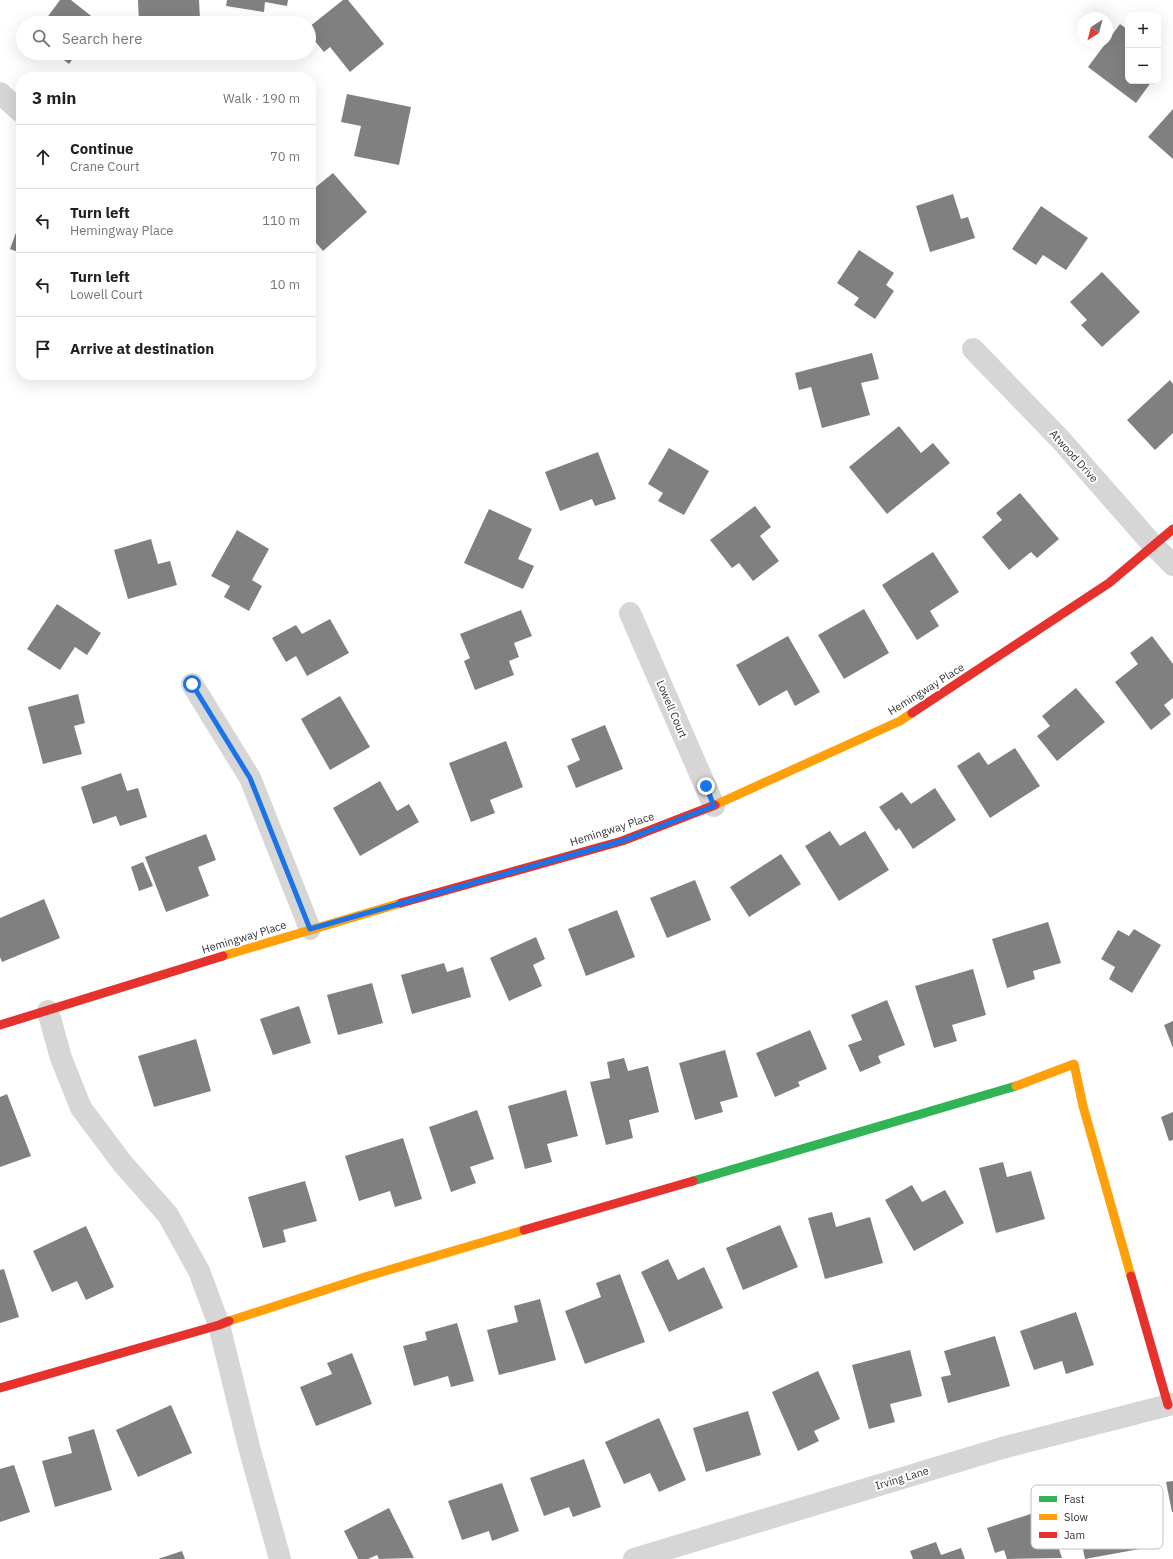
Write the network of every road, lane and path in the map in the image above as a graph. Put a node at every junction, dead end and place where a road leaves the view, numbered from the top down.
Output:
1 (0, 94) edge
2 (16, 108) edge
3 (973, 349) dead end
4 (1173, 529) edge
5 (1153, 545) junction
6 (1173, 565) edge
7 (630, 613) dead end
8 (192, 684) dead end
9 (714, 806) junction
10 (310, 929) junction
11 (48, 1011) junction
12 (0, 1025) edge
13 (219, 1325) junction
14 (0, 1388) edge
15 (1170, 1405) edge
16 (280, 1559) edge
17 (634, 1559) edge

1 - 2 street
3 - 5 street, Atwood Drive
4 - 5 street, Hemingway Place
5 - 6 street, Atwood Drive
5 - 9 street, Hemingway Place
7 - 9 street, Lowell Court
8 - 10 street
9 - 10 street, Hemingway Place
10 - 11 street, Hemingway Place
11 - 12 street, Hemingway Place
11 - 13 street
13 - 14 street
13 - 15 street
13 - 16 street
15 - 17 street, Irving Lane

